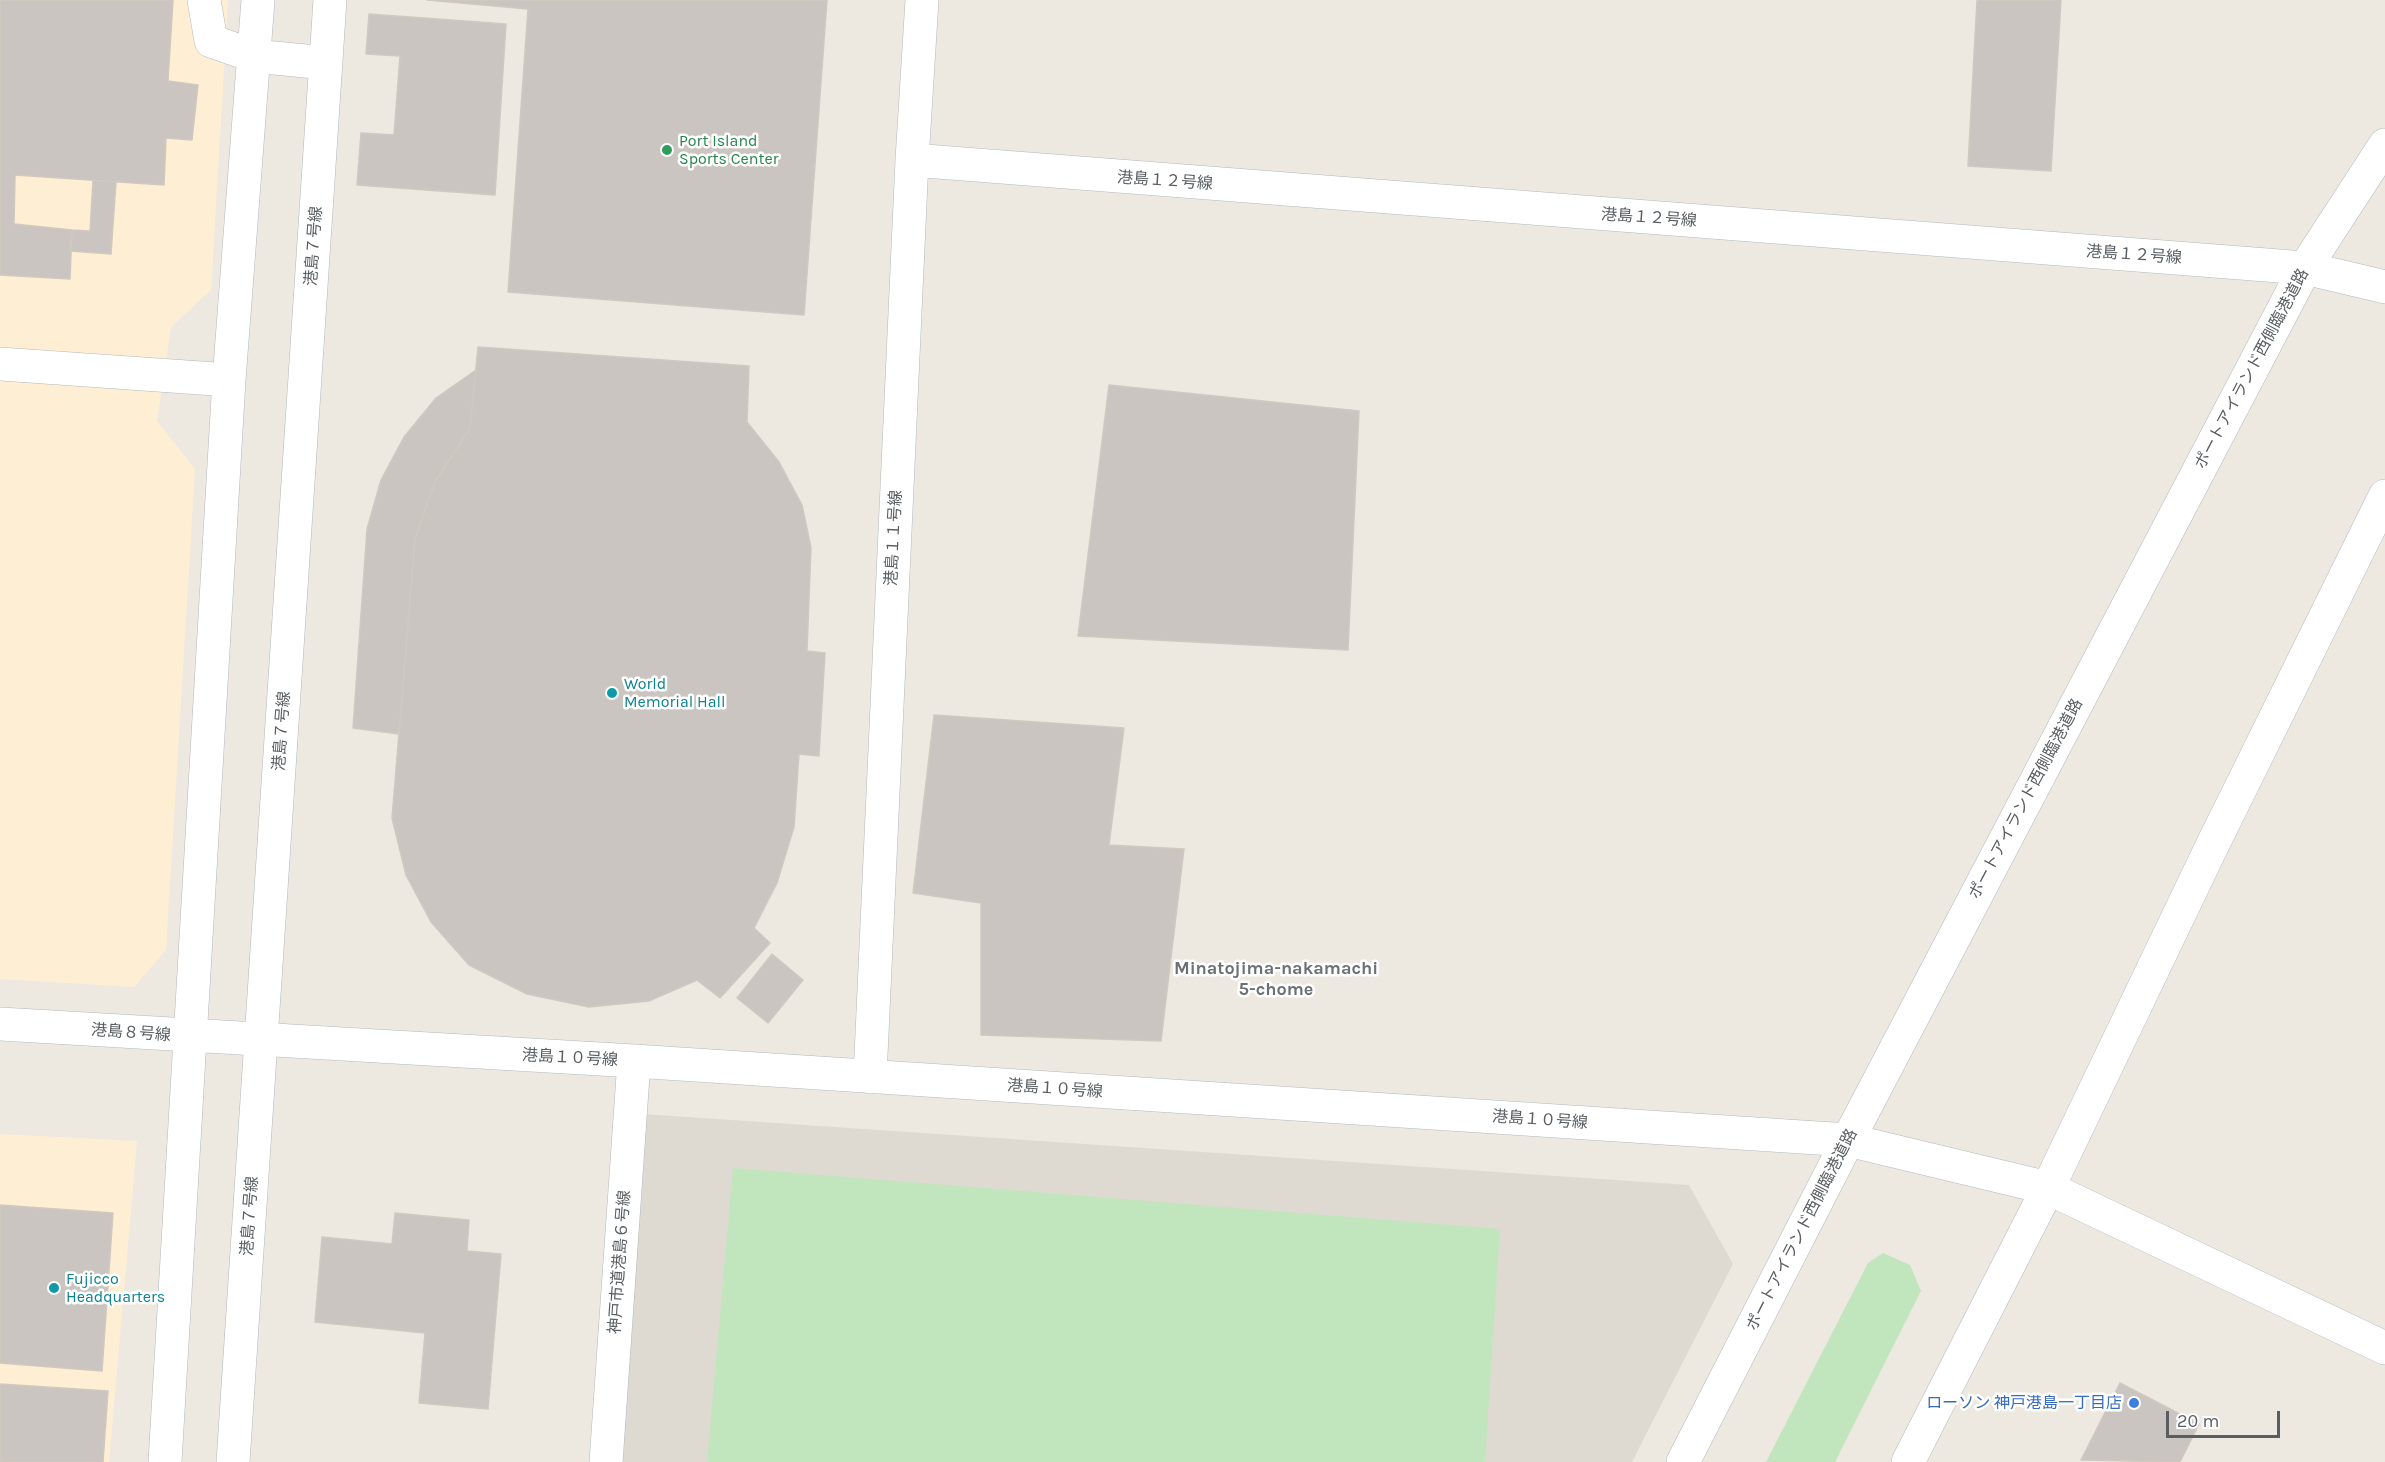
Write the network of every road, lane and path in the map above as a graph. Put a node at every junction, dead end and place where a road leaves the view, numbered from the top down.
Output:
1 (258, 0) edge
2 (330, 0) edge
3 (922, 0) edge
4 (204, 6) edge
5 (254, 56) junction
6 (326, 63) junction
7 (2385, 145) edge
8 (912, 160) junction
9 (2305, 268) junction
10 (2385, 287) edge
11 (0, 364) edge
12 (229, 380) junction
13 (2385, 496) edge
14 (0, 1024) edge
15 (192, 1037) junction
16 (262, 1040) junction
17 (634, 1061) junction
18 (870, 1077) junction
19 (1848, 1140) junction
20 (2048, 1188) junction
21 (2385, 1348) edge
22 (165, 1462) edge
23 (233, 1462) edge
24 (606, 1462) edge
25 (1683, 1462) edge
26 (1908, 1462) edge

1 - 5 street
2 - 6 street, 港島７号線
3 - 8 street, 港島１１号線
4 - 5 street
5 - 6 street
5 - 12 street
6 - 16 street, 港島７号線
7 - 9 street, ポートアイランド西側臨港道路
8 - 9 street, 港島１２号線
8 - 18 street, 港島１１号線
9 - 10 street, 港島１２号線
9 - 19 street, ポートアイランド西側臨港道路
11 - 12 street
12 - 15 street
13 - 20 street
14 - 15 street, 港島８号線
15 - 16 street, 港島８号線
15 - 22 street
16 - 17 street, 港島１０号線
16 - 23 street, 港島７号線
17 - 18 street, 港島１０号線
17 - 24 street, 神戸市道港島６号線
18 - 19 street, 港島１０号線
19 - 20 street, 港島１０号線
19 - 25 street, ポートアイランド西側臨港道路
20 - 21 street, 港島１０号線
20 - 26 street

